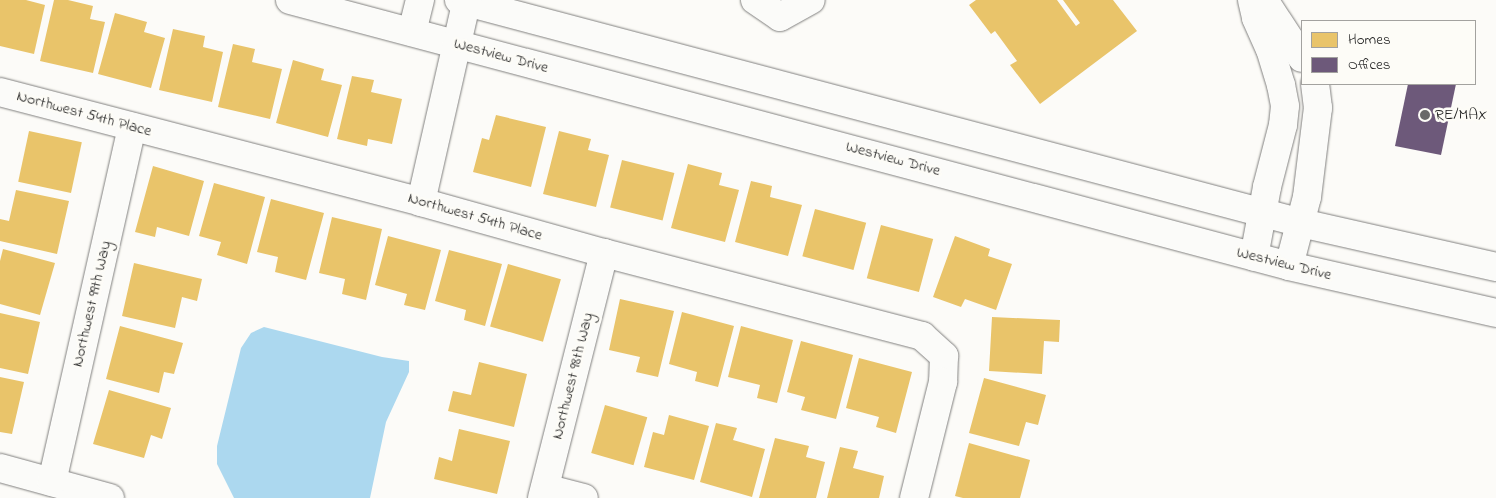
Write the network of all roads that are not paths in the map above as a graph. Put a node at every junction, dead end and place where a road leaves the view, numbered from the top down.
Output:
1 (290, 0) edge
2 (420, 0) edge
3 (755, 0) edge
4 (811, 0) edge
5 (1252, 0) edge
6 (1264, 0) edge
7 (464, 1) edge
8 (412, 32) junction
9 (458, 44) junction
10 (1301, 56) edge
11 (1315, 85) edge
12 (0, 92) edge
13 (132, 127) junction
14 (421, 202) junction
15 (1262, 212) junction
16 (1301, 223) junction
17 (604, 253) junction
18 (1254, 257) junction
19 (1289, 266) junction
20 (1496, 267) edge
21 (1496, 313) edge
22 (0, 468) edge
23 (52, 482) junction
24 (544, 493) edge
25 (110, 498) edge
26 (584, 498) edge
27 (914, 498) edge

1 - 8 street, Westview Drive
2 - 8 street
3 - 4 street
5 - 15 street
6 - 10 street
7 - 9 street
7 - 15 street
8 - 9 street, Westview Drive
9 - 14 street
9 - 18 street, Westview Drive
11 - 16 street
12 - 13 street, Northwest 54th Place
13 - 14 street, Northwest 54th Place
13 - 23 street, Northwest 99th Way
14 - 17 street, Northwest 54th Place
15 - 16 street
15 - 18 street
16 - 19 street
16 - 20 street
17 - 24 street, Northwest 98th Way
17 - 27 street, Northwest 54th Place
18 - 19 street, Westview Drive
19 - 21 street, Westview Drive
22 - 23 street
23 - 25 street
24 - 26 street

